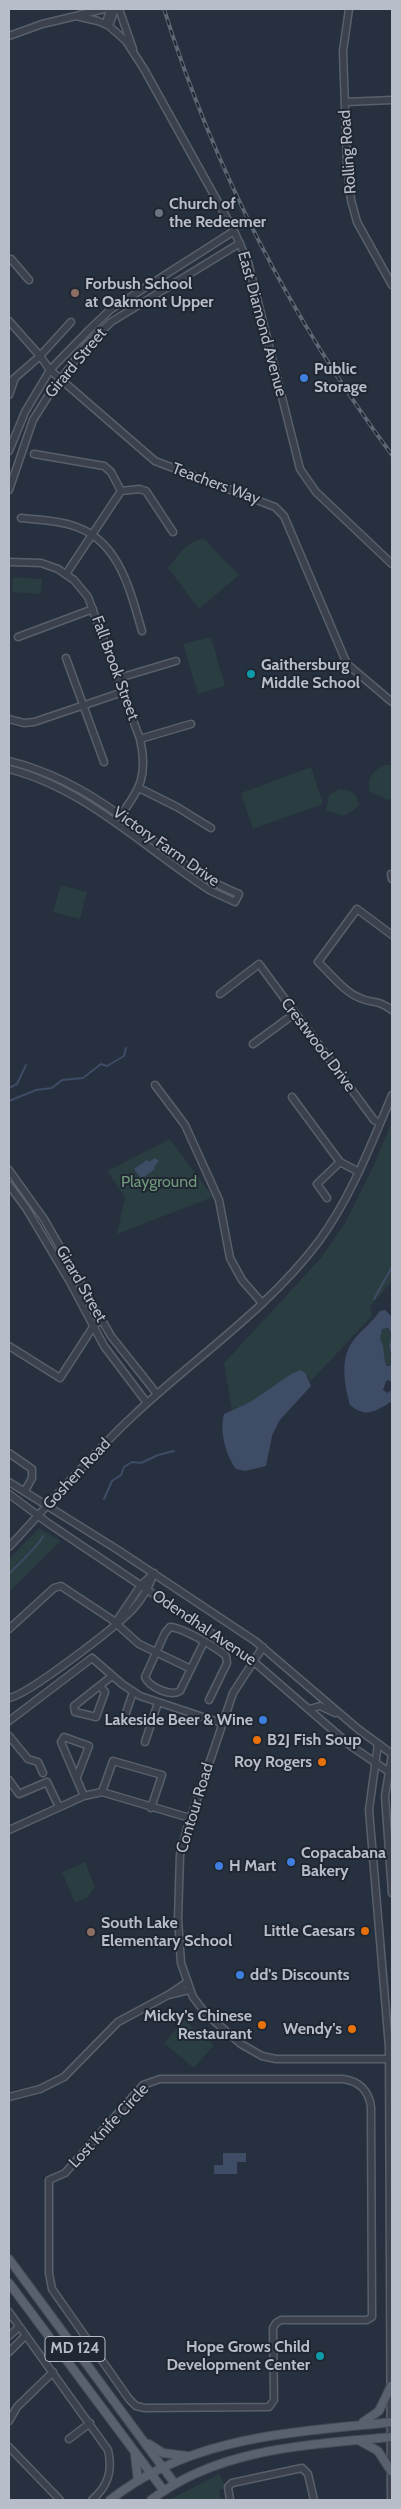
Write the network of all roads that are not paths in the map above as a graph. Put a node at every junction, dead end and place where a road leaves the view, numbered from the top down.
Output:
1 (104, 9) edge
2 (110, 9) edge
3 (115, 9) edge
4 (119, 9) edge
5 (349, 9) edge
6 (76, 16) junction
7 (107, 25) junction
8 (9, 36) edge
9 (134, 53) junction
10 (392, 100) edge
11 (345, 102) junction
12 (234, 231) junction
13 (240, 243) junction
14 (9, 261) edge
15 (29, 280) dead end
16 (392, 285) edge
17 (9, 321) edge
18 (71, 322) dead end
19 (40, 356) junction
20 (50, 370) junction
21 (15, 377) junction
22 (60, 380) junction
23 (9, 383) edge
24 (9, 395) edge
25 (9, 451) edge
26 (34, 454) dead end
27 (9, 490) edge
28 (121, 491) junction
29 (21, 518) dead end
30 (173, 532) dead end
31 (92, 536) junction
32 (9, 562) edge
33 (392, 564) edge
34 (66, 574) junction
35 (93, 609) junction
36 (142, 631) dead end
37 (18, 636) dead end
38 (66, 658) dead end
39 (176, 661) dead end
40 (119, 678) junction
41 (123, 692) junction
42 (392, 702) edge
43 (84, 706) junction
44 (9, 720) edge
45 (191, 724) dead end
46 (140, 739) junction
47 (9, 760) edge
48 (104, 762) dead end
49 (9, 769) edge
50 (139, 788) junction
51 (120, 815) junction
52 (115, 822) junction
53 (211, 828) dead end
54 (392, 935) edge
55 (220, 994) dead end
56 (392, 1010) edge
57 (294, 1014) junction
58 (253, 1044) dead end
59 (155, 1085) dead end
60 (392, 1095) edge
61 (292, 1097) dead end
62 (380, 1123) junction
63 (340, 1162) junction
64 (9, 1170) edge
65 (359, 1172) junction
66 (9, 1185) edge
67 (327, 1198) dead end
68 (262, 1303) junction
69 (102, 1319) junction
70 (93, 1327) junction
71 (9, 1346) edge
72 (157, 1394) junction
73 (147, 1403) junction
74 (9, 1453) edge
75 (9, 1482) edge
76 (25, 1491) junction
77 (9, 1494) edge
78 (48, 1505) junction
79 (38, 1516) junction
80 (9, 1547) edge
81 (154, 1573) junction
82 (141, 1585) junction
83 (148, 1589) junction
84 (116, 1623) junction
85 (9, 1629) edge
86 (204, 1642) junction
87 (263, 1648) junction
88 (155, 1652) junction
89 (253, 1661) junction
90 (191, 1669) junction
91 (112, 1676) junction
92 (100, 1686) junction
93 (133, 1692) junction
94 (9, 1698) edge
95 (209, 1700) dead end
96 (158, 1703) junction
97 (310, 1709) junction
98 (9, 1721) edge
99 (123, 1722) dead end
100 (222, 1723) junction
101 (358, 1729) junction
102 (9, 1736) edge
103 (145, 1742) dead end
104 (378, 1744) junction
105 (392, 1754) edge
106 (374, 1763) junction
107 (390, 1772) edge
108 (43, 1773) dead end
109 (77, 1778) junction
110 (9, 1780) edge
111 (102, 1792) junction
112 (84, 1796) junction
113 (60, 1807) junction
114 (151, 1808) junction
115 (190, 1818) junction
116 (9, 1830) edge
117 (392, 1893) edge
118 (186, 1983) junction
119 (189, 1990) junction
120 (168, 1995) junction
121 (391, 2059) edge
122 (9, 2097) edge
123 (372, 2241) joint
124 (9, 2259) edge
125 (9, 2283) edge
126 (9, 2312) edge
127 (19, 2326) junction
128 (9, 2336) edge
129 (25, 2336) junction
130 (9, 2352) edge
131 (53, 2372) junction
132 (391, 2386) edge
133 (9, 2421) edge
134 (392, 2422) edge
135 (90, 2424) junction
136 (356, 2426) junction
137 (392, 2437) edge
138 (69, 2439) dead end
139 (142, 2439) junction
140 (358, 2440) junction
141 (9, 2447) edge
142 (134, 2450) junction
143 (191, 2456) junction
144 (163, 2468) junction
145 (391, 2471) edge
146 (151, 2474) junction
147 (138, 2481) junction
148 (176, 2484) junction
149 (164, 2491) junction
150 (60, 2500) edge
151 (92, 2500) edge
152 (110, 2500) edge
153 (151, 2500) edge
154 (230, 2500) edge
155 (314, 2500) edge
156 (391, 2500) edge

1 - 6 street
2 - 7 street
3 - 7 street
4 - 9 street
5 - 11 street, Rolling Road
6 - 7 street
6 - 8 street
7 - 9 street, East Diamond Avenue
9 - 12 street, East Diamond Avenue
10 - 11 street
11 - 16 street, Rolling Road
12 - 13 street, East Diamond Avenue
12 - 20 street, Girard Street
13 - 22 street, Girard Street
13 - 33 street, East Diamond Avenue
14 - 15 street
17 - 19 street, Teachers Way
18 - 19 street
19 - 20 street, Teachers Way
19 - 21 street
20 - 22 street, Teachers Way
20 - 25 street, Girard Street
21 - 23 street
21 - 24 street
22 - 27 street, Girard Street
22 - 42 street, Teachers Way
26 - 28 street
28 - 30 street
28 - 31 street
29 - 31 street
31 - 34 street
31 - 36 street
32 - 34 street, Fall Brook Street
34 - 35 street, Fall Brook Street
35 - 37 street
35 - 40 street, Fall Brook Street
38 - 43 street
39 - 40 street
40 - 41 street, Fall Brook Street
41 - 43 street
41 - 46 street, Fall Brook Street
43 - 44 street
43 - 48 street
45 - 46 street
46 - 50 street, Fall Brook Street
47 - 51 street, Victory Farm Drive
49 - 52 street, Victory Farm Drive
50 - 51 street, Fall Brook Street
50 - 53 street
51 - 52 street, Fall Brook Street
51 - 52 street, Victory Farm Drive
54 - 56 street
55 - 57 street, Crestwood Drive
57 - 58 street
57 - 62 street, Crestwood Drive
59 - 68 street
60 - 62 street, Goshen Road
61 - 63 street
62 - 65 street, Goshen Road
63 - 65 street
63 - 67 street
64 - 69 street, Girard Street
65 - 68 street, Goshen Road
66 - 70 street, Girard Street
68 - 72 street, Goshen Road
69 - 70 street
69 - 72 street, Girard Street
70 - 71 street
70 - 73 street, Girard Street
72 - 73 street, Goshen Road
73 - 78 street, Goshen Road
74 - 76 street
75 - 76 street
76 - 78 street, Odendhal Avenue
77 - 79 street, Odendhal Avenue
78 - 79 street, Goshen Road
78 - 81 street, Odendhal Avenue
79 - 80 street, Goshen Road
79 - 82 street, Odendhal Avenue
81 - 82 street
81 - 83 street
81 - 87 street, Odendhal Avenue
82 - 83 street, Odendhal Avenue
82 - 84 street
83 - 84 street
83 - 89 street, Odendhal Avenue
84 - 85 street
84 - 88 street
84 - 94 street
86 - 88 street
86 - 90 street
86 - 95 street
87 - 89 street, Contour Road
87 - 101 street, Odendhal Avenue
88 - 90 street
88 - 90 street
89 - 97 street, Odendhal Avenue
89 - 100 street, Contour Road
91 - 92 street
91 - 93 street
91 - 98 street
92 - 92 street
93 - 96 street
93 - 99 street
96 - 100 street
96 - 103 street
97 - 101 street
97 - 106 street, Odendhal Avenue
100 - 115 street, Contour Road
101 - 104 street, Odendhal Avenue
102 - 108 street
104 - 105 street, Odendhal Avenue
104 - 106 street
105 - 107 street
106 - 107 street, Odendhal Avenue
106 - 121 street
107 - 117 street
109 - 109 street
109 - 112 street
110 - 113 street
111 - 112 street
111 - 114 street
111 - 114 street
112 - 113 street
113 - 116 street
114 - 115 street
115 - 118 street, Contour Road
118 - 119 street, Contour Road
118 - 120 street
119 - 120 street
119 - 121 street, Contour Road
120 - 122 street
121 - 132 street
123 - 123 street, Lost Knife Circle
124 - 139 main road, MD 124
125 - 142 main road, MD 124
126 - 127 street
127 - 128 street
127 - 129 street
129 - 130 street
129 - 131 street
131 - 133 street
131 - 135 street
132 - 134 street
132 - 136 main road
134 - 136 main road, MD 124
134 - 137 street
135 - 138 street
135 - 151 street
136 - 143 main road, MD 124
137 - 140 main road
137 - 145 street
139 - 143 main road, MD 124
139 - 144 main road
140 - 145 main road
140 - 148 main road
141 - 150 street
142 - 146 main road, MD 124
142 - 147 main road
143 - 144 main road
144 - 146 main road
144 - 148 main road
145 - 156 street
146 - 147 main road
146 - 149 main road, MD 124
147 - 152 main road
148 - 149 main road
149 - 153 main road
154 - 155 street

